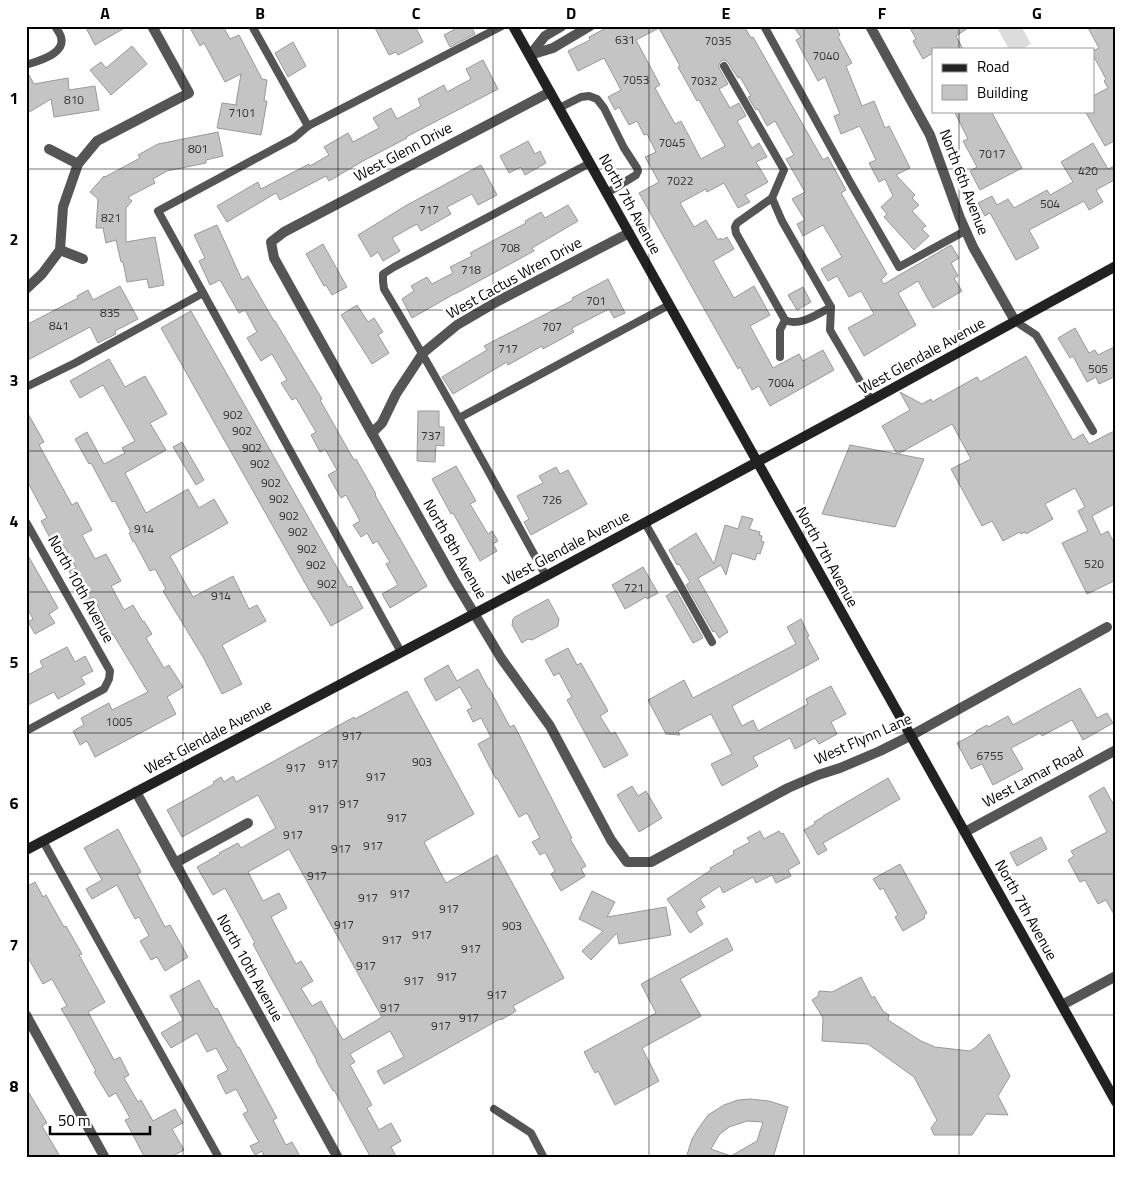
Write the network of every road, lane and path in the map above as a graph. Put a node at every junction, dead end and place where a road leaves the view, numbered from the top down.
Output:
1 (55, 26) edge
2 (152, 26) edge
3 (252, 26) edge
4 (502, 26) edge
5 (513, 26) edge
6 (562, 26) edge
7 (590, 26) edge
8 (764, 26) edge
9 (870, 26) edge
10 (530, 55) junction
11 (26, 65) edge
12 (724, 66) dead end
13 (550, 92) junction
14 (559, 108) junction
15 (308, 126) junction
16 (49, 149) dead end
17 (590, 163) junction
18 (78, 164) junction
19 (607, 193) junction
20 (772, 198) junction
21 (966, 231) junction
22 (629, 234) junction
23 (271, 242) joint
24 (60, 250) junction
25 (83, 259) dead end
26 (1116, 266) edge
27 (26, 289) edge
28 (203, 293) junction
29 (669, 305) junction
30 (831, 307) junction
31 (785, 320) junction
32 (1015, 322) junction
33 (422, 353) junction
34 (780, 357) dead end
35 (26, 387) edge
36 (871, 400) junction
37 (459, 418) junction
38 (1092, 431) dead end
39 (372, 433) junction
40 (757, 462) junction
41 (26, 522) edge
42 (645, 522) junction
43 (546, 576) junction
44 (474, 613) junction
45 (1107, 628) dead end
46 (712, 642) dead end
47 (401, 652) junction
48 (26, 731) edge
49 (910, 736) junction
50 (1116, 750) edge
51 (136, 792) junction
52 (248, 823) dead end
53 (965, 832) junction
54 (43, 841) junction
55 (26, 850) edge
56 (175, 862) junction
57 (627, 862) joint
58 (1116, 976) edge
59 (1062, 1006) junction
60 (26, 1014) edge
61 (1116, 1102) edge
62 (494, 1109) dead end
63 (105, 1158) edge
64 (219, 1158) edge
65 (338, 1158) edge
66 (544, 1158) edge

1 - 11 lane
2 - 18 street
3 - 15 lane
4 - 15 lane
5 - 10 main road, North 7th Avenue
6 - 10 street
7 - 10 street
8 - 21 lane
9 - 21 street, North 6th Avenue
10 - 13 main road, North 7th Avenue
12 - 20 lane
13 - 14 main road, North 7th Avenue
13 - 23 street, West Glenn Drive
14 - 17 main road, North 7th Avenue
14 - 19 lane
15 - 28 lane
16 - 18 street
17 - 19 main road, North 7th Avenue
17 - 33 lane
18 - 24 street
19 - 22 main road, North 7th Avenue
20 - 30 lane
20 - 31 lane
21 - 32 street, North 6th Avenue
22 - 29 main road, North 7th Avenue
22 - 33 street, West Cactus Wren Drive
23 - 39 street, North 8th Avenue
24 - 25 street
24 - 27 street
26 - 32 main road, West Glendale Avenue
28 - 35 lane
28 - 47 lane
29 - 37 lane
29 - 40 main road, North 7th Avenue
30 - 31 lane
30 - 36 lane
31 - 34 lane
32 - 36 main road, West Glendale Avenue
32 - 38 lane
33 - 37 lane
33 - 39 street, West Cactus Wren Drive
36 - 40 main road, West Glendale Avenue
37 - 43 lane
39 - 44 street, North 8th Avenue
40 - 42 main road, West Glendale Avenue
40 - 49 main road, North 7th Avenue
41 - 48 lane, North 10th Avenue
42 - 43 main road, West Glendale Avenue
42 - 46 lane
43 - 44 main road, West Glendale Avenue
44 - 47 main road, West Glendale Avenue
44 - 57 street, North 8th Avenue
45 - 49 street, West Flynn Lane
47 - 51 main road, West Glendale Avenue
49 - 53 main road, North 7th Avenue
49 - 57 street, West Flynn Lane
50 - 53 street, West Lamar Road
51 - 54 main road, West Glendale Avenue
51 - 56 street, North 10th Avenue
52 - 56 street
53 - 59 main road, North 7th Avenue
54 - 55 main road, West Glendale Avenue
54 - 64 lane
56 - 65 street, North 10th Avenue
58 - 59 street
59 - 61 main road, North 7th Avenue
60 - 63 street
62 - 66 lane

